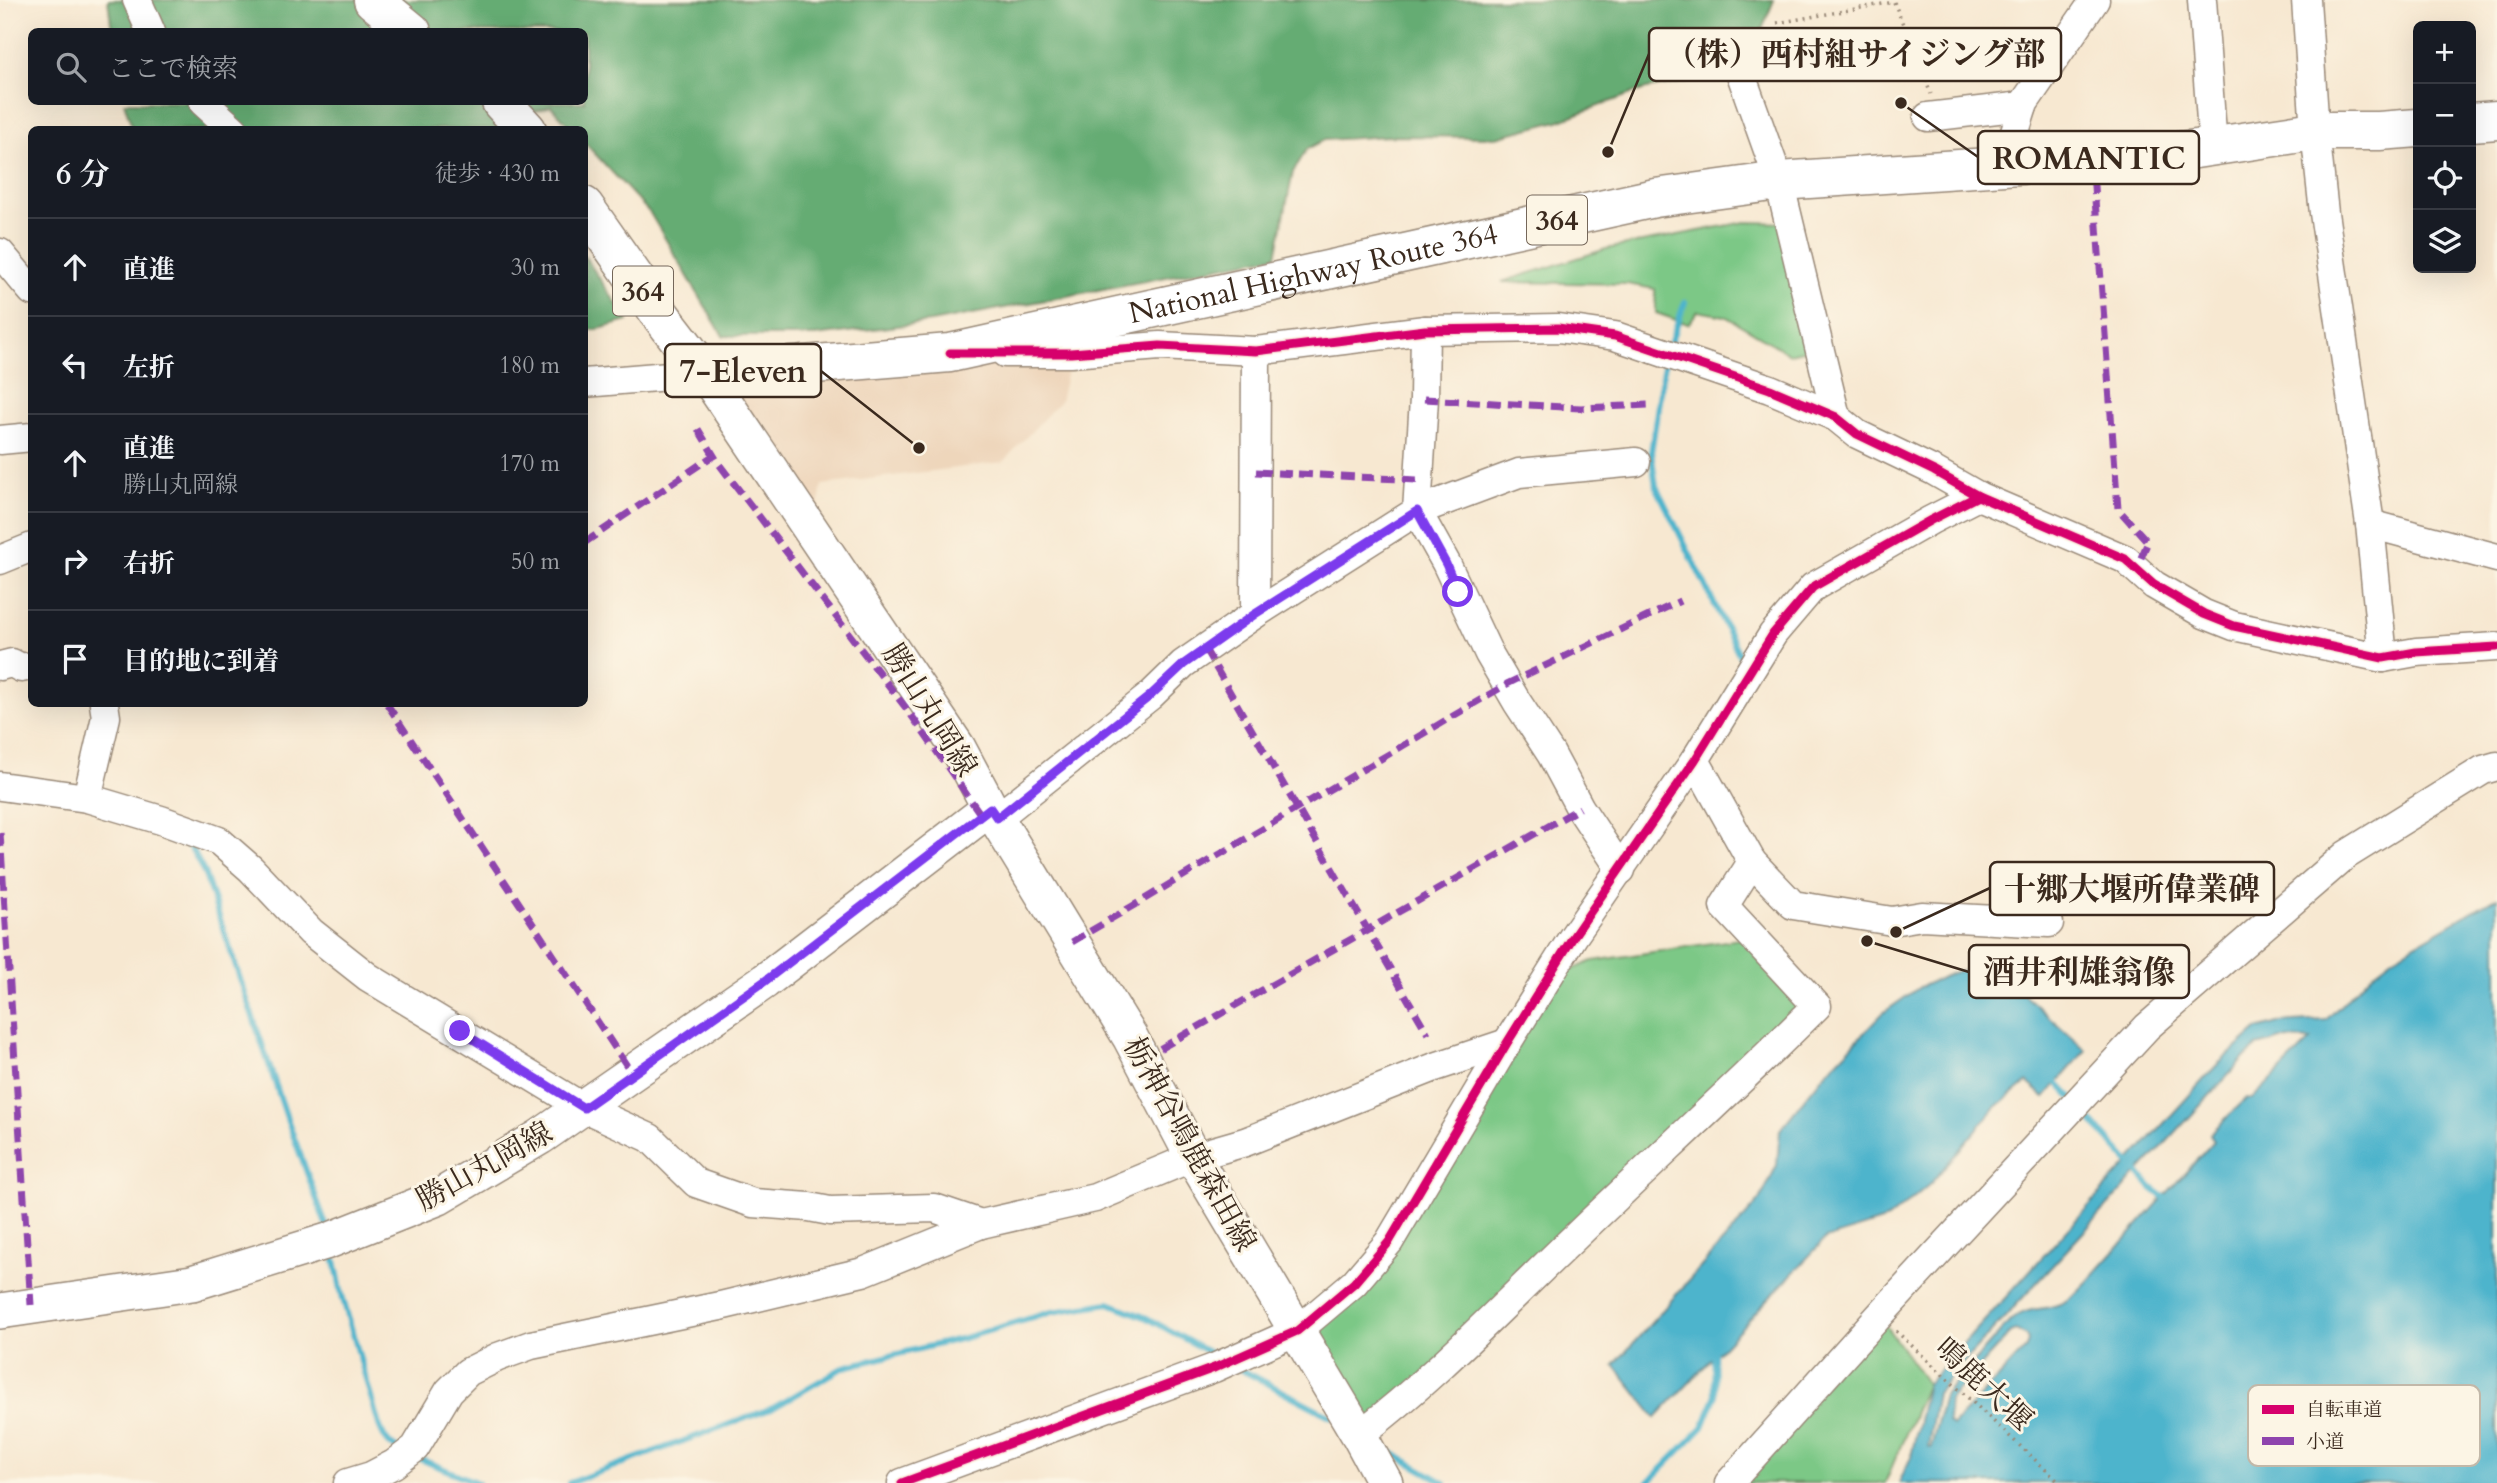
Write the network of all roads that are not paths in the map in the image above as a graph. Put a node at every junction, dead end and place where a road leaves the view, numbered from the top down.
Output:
1 (137, 0) edge
2 (373, 0) edge
3 (2095, 0) edge
4 (2202, 0) edge
5 (2306, 0) edge
6 (149, 28) edge
7 (407, 28) edge
8 (1738, 66) dead end
9 (206, 105) edge
10 (504, 105) edge
11 (2023, 106) junction
12 (1934, 117) road end
13 (2497, 120) edge
14 (2476, 122) edge
15 (230, 126) edge
16 (523, 126) edge
17 (2413, 128) edge
18 (2315, 131) junction
19 (2213, 147) junction
20 (2004, 166) junction
21 (1779, 181) junction
22 (588, 212) edge
23 (0, 253) edge
24 (28, 286) edge
25 (1425, 330) junction
26 (1256, 351) junction
27 (950, 353) junction
28 (705, 373) junction
29 (588, 383) edge
30 (1836, 417) junction
31 (28, 437) edge
32 (0, 440) edge
33 (1636, 462) dead end
34 (1978, 496) junction
35 (1417, 511) junction
36 (2370, 524) junction
37 (28, 549) edge
38 (2497, 558) edge
39 (0, 560) edge
40 (1255, 614) junction
41 (2497, 647) edge
42 (2383, 657) junction
43 (0, 666) edge
44 (28, 667) edge
45 (104, 707) edge
46 (1695, 760) junction
47 (2497, 766) edge
48 (0, 786) edge
49 (87, 798) junction
50 (993, 813) junction
51 (1752, 862) junction
52 (1621, 870) junction
53 (2049, 923) dead end
54 (1507, 1043) junction
55 (584, 1108) junction
56 (1194, 1157) junction
57 (981, 1224) junction
58 (0, 1311) edge
59 (1297, 1331) junction
60 (1359, 1435) junction
61 (399, 1473) edge
62 (348, 1483) edge
63 (902, 1483) edge
64 (1385, 1483) edge
65 (1729, 1483) edge

1 - 6 street
2 - 7 highway
3 - 11 street
4 - 19 street
5 - 18 street
8 - 21 street
9 - 15 street
10 - 16 highway
11 - 12 street
11 - 20 street
13 - 14 highway
17 - 18 highway, National Highway Route 364 / 364
18 - 19 highway, National Highway Route 364 / 364
18 - 36 street
19 - 20 highway, National Highway Route 364 / 364
20 - 21 highway, National Highway Route 364 / 364
21 - 27 highway, National Highway Route 364 / 364
21 - 30 street
22 - 28 highway, 364
23 - 24 street
25 - 26 street
25 - 30 street
25 - 35 street
26 - 27 street
26 - 40 street
27 - 28 highway, National Highway Route 364 / 364
28 - 29 street
28 - 50 main road, 勝山丸岡線
30 - 34 street
31 - 32 street
33 - 35 street
34 - 42 street
34 - 46 street
35 - 40 street
35 - 52 street
36 - 38 street
36 - 42 street
37 - 39 street
40 - 50 street
41 - 42 street
43 - 44 street
45 - 49 street
46 - 51 street
46 - 52 street
47 - 65 street
48 - 49 street
49 - 55 street
50 - 55 main road, 勝山丸岡線
50 - 56 main road, 栃神谷鳴鹿森田線
51 - 53 street
51 - 60 street
52 - 54 street
54 - 56 street
54 - 59 street
55 - 57 street
55 - 58 main road, 勝山丸岡線
56 - 57 street
56 - 59 main road, 栃神谷鳴鹿森田線
57 - 61 street
59 - 60 main road, 栃神谷鳴鹿森田線
59 - 63 street
60 - 64 main road, 栃神谷鳴鹿森田線
61 - 62 street

